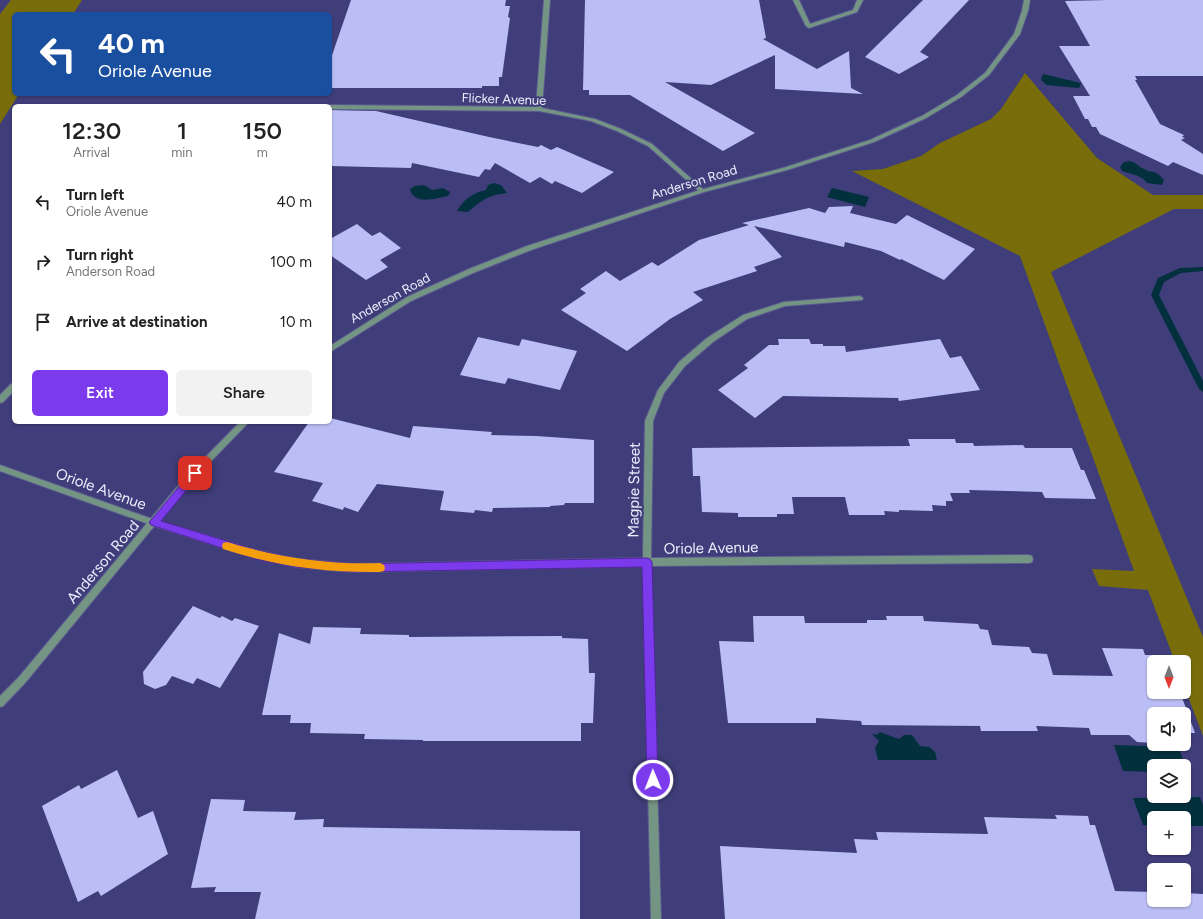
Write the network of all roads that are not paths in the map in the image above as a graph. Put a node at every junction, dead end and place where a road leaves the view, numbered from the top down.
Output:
1 (547, 0) edge
2 (796, 0) edge
3 (860, 0) edge
4 (1027, 0) edge
5 (332, 107) edge
6 (539, 109) junction
7 (702, 191) junction
8 (860, 298) dead end
9 (332, 348) edge
10 (12, 388) edge
11 (0, 400) edge
12 (243, 424) edge
13 (0, 468) edge
14 (154, 522) junction
15 (1029, 559) dead end
16 (647, 562) junction
17 (0, 703) edge
18 (656, 919) edge

1 - 6 street
2 - 3 street
4 - 7 street, Anderson Road
5 - 6 street, Flicker Avenue
6 - 7 street, Flicker Avenue
7 - 9 street, Anderson Road
8 - 16 street, Magpie Street
10 - 11 street
12 - 14 street, Anderson Road
13 - 14 street, Oriole Avenue
14 - 16 street, Oriole Avenue
14 - 17 street, Anderson Road
15 - 16 street, Oriole Avenue
16 - 18 street, Magpie Street

